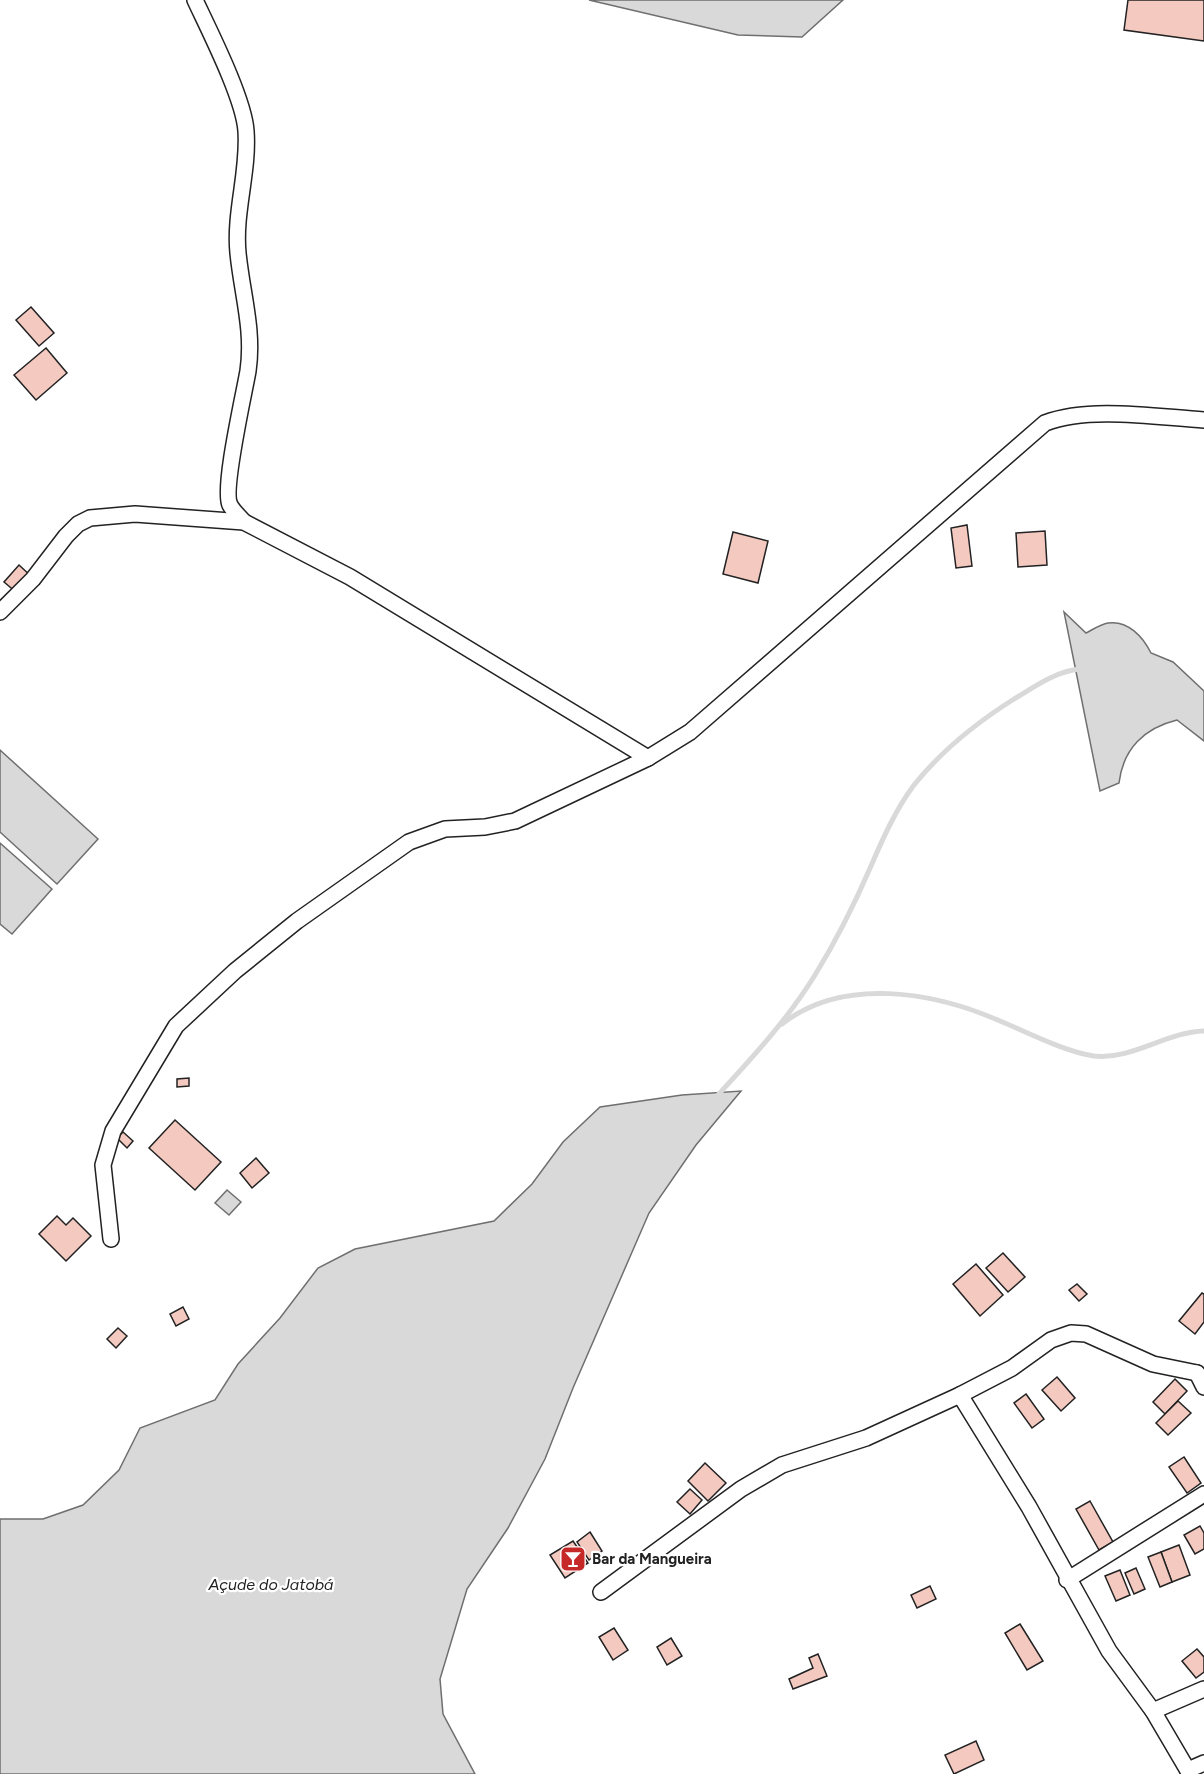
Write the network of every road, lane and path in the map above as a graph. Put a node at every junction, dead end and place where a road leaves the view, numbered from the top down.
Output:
1 (195, 0) edge
2 (1204, 420) edge
3 (244, 522) junction
4 (0, 612) edge
5 (648, 758) junction
6 (111, 1239) dead end
7 (1202, 1376) edge
8 (960, 1395) junction
9 (1204, 1494) edge
10 (1067, 1580) junction
11 (601, 1592) dead end
12 (1204, 1689) edge
13 (1153, 1711) junction
14 (1204, 1763) edge
15 (1189, 1772) edge

1 - 3 street
2 - 5 street
3 - 4 street
3 - 5 street
5 - 6 street
7 - 8 street
8 - 10 street
8 - 11 street
9 - 10 street
10 - 13 street
12 - 13 street
13 - 15 street
14 - 15 street

